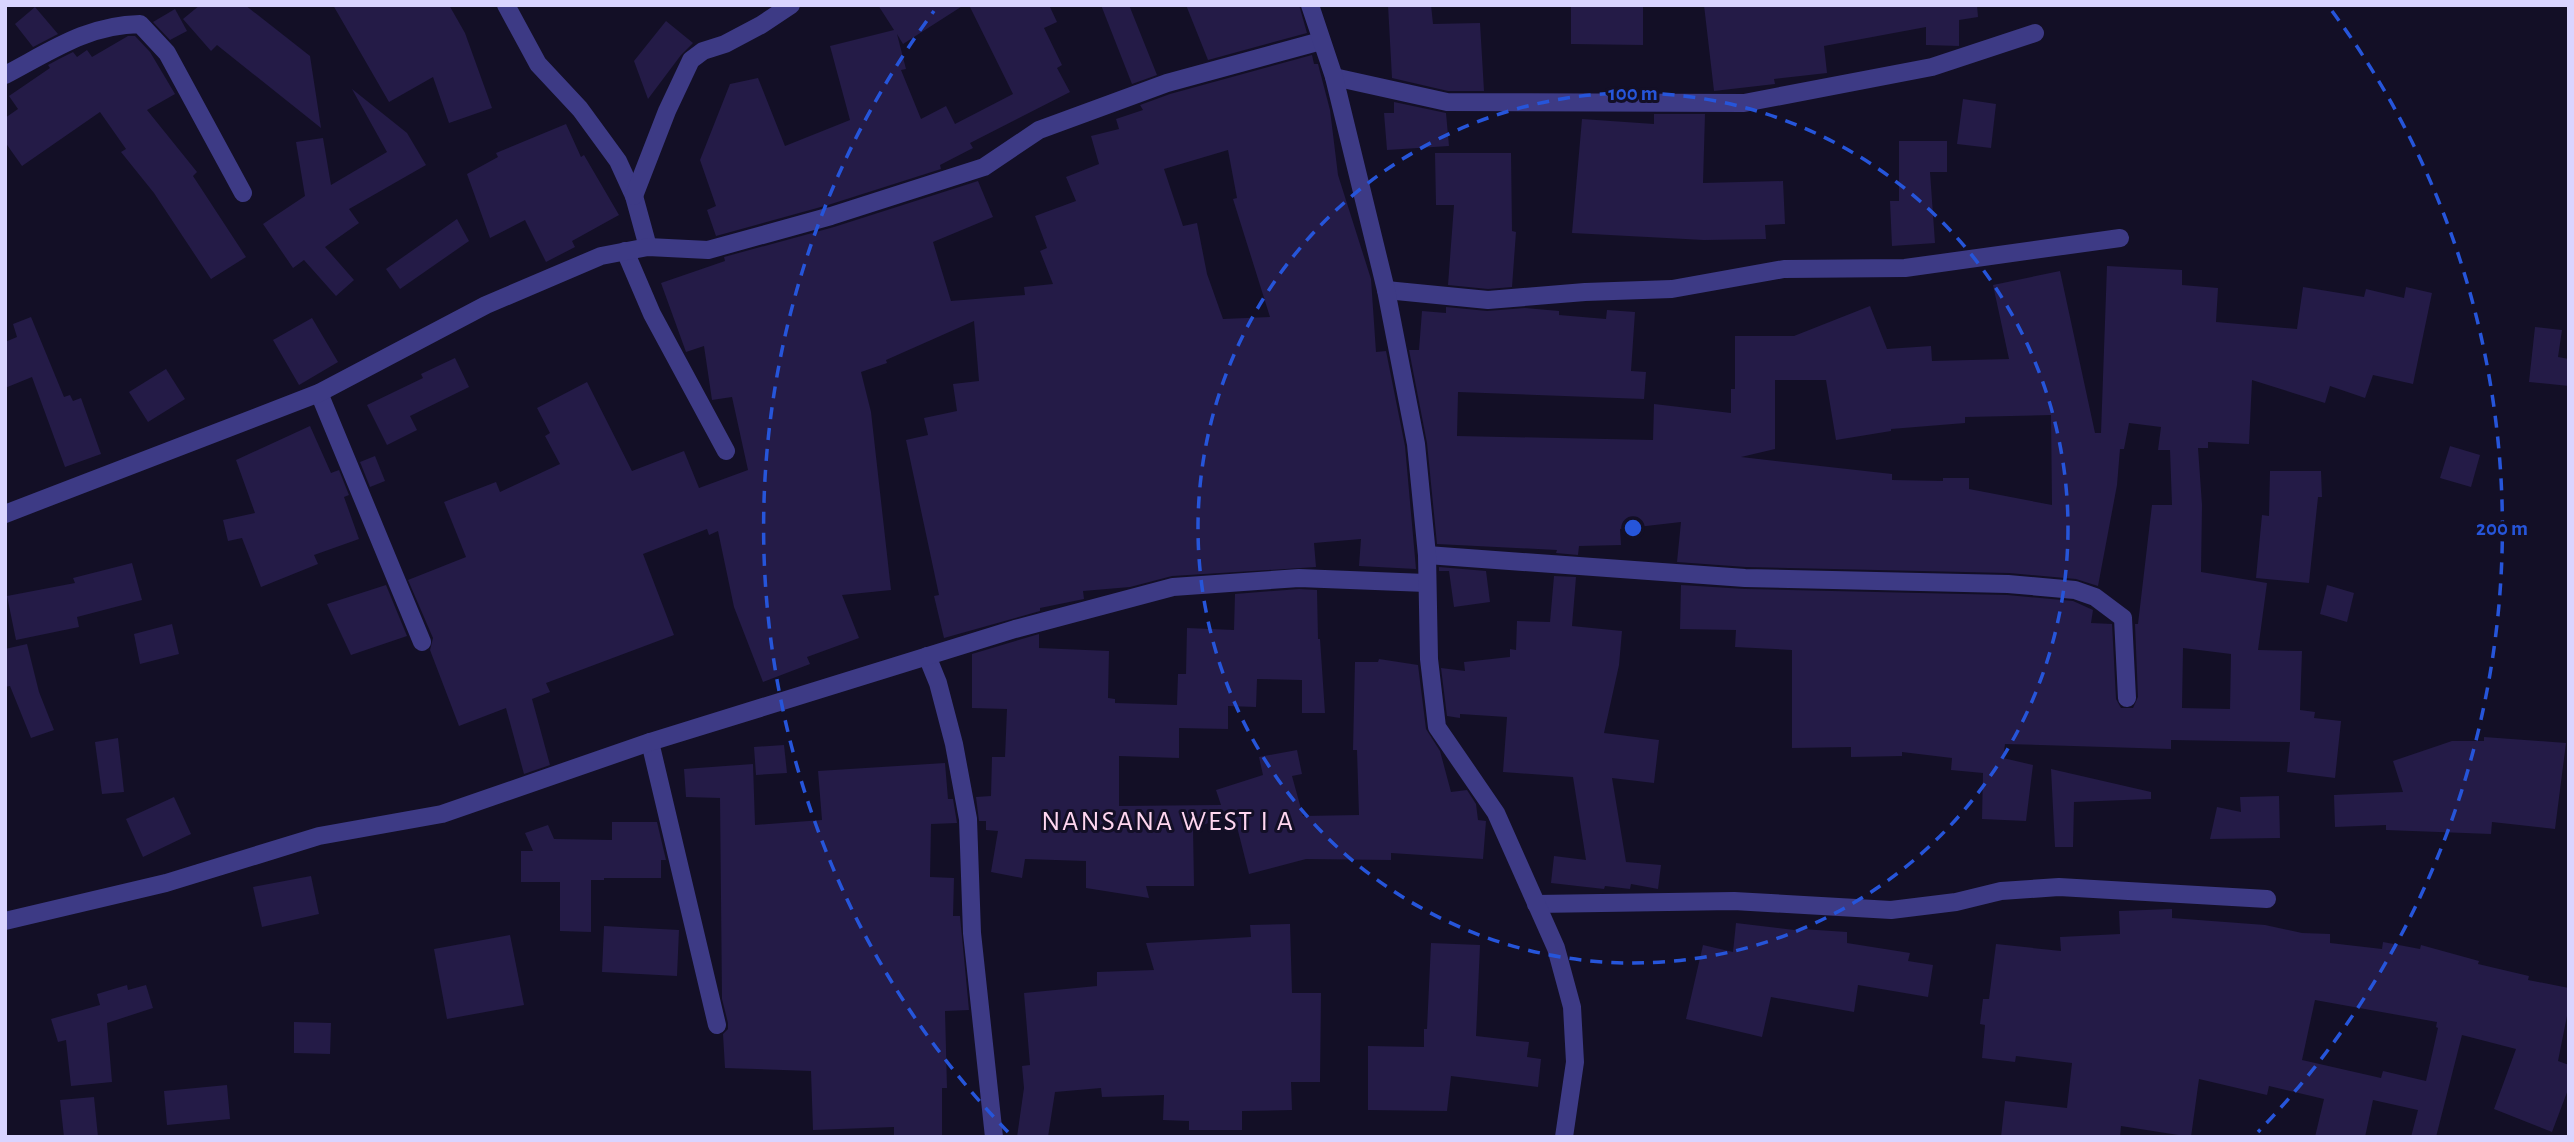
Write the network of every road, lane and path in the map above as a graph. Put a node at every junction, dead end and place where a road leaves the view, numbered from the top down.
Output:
1 (506, 5) edge
2 (791, 5) edge
3 (1310, 5) edge
4 (2035, 33) dead end
5 (1321, 41) junction
6 (5, 75) edge
7 (1334, 77) junction
8 (243, 193) dead end
9 (634, 196) junction
10 (2120, 238) dead end
11 (648, 247) junction
12 (625, 251) junction
13 (1386, 290) junction
14 (319, 393) junction
15 (726, 452) dead end
16 (5, 514) edge
17 (1427, 555) junction
18 (1426, 583) junction
19 (422, 642) dead end
20 (927, 656) junction
21 (2127, 698) dead end
22 (650, 742) junction
23 (2267, 899) dead end
24 (1536, 904) junction
25 (5, 921) edge
26 (717, 1025) dead end
27 (994, 1137) edge
28 (1564, 1137) edge

1 - 9 street
2 - 9 street
3 - 5 street
4 - 7 street
5 - 7 street
5 - 11 street
6 - 8 street
7 - 13 street
9 - 11 street
10 - 13 street
11 - 12 street
12 - 14 street
12 - 15 street
13 - 17 street
14 - 16 street
14 - 19 street
17 - 18 street
17 - 21 street
18 - 20 street
18 - 24 street
20 - 22 street
20 - 27 street
22 - 25 street
22 - 26 street
23 - 24 street
24 - 28 street

